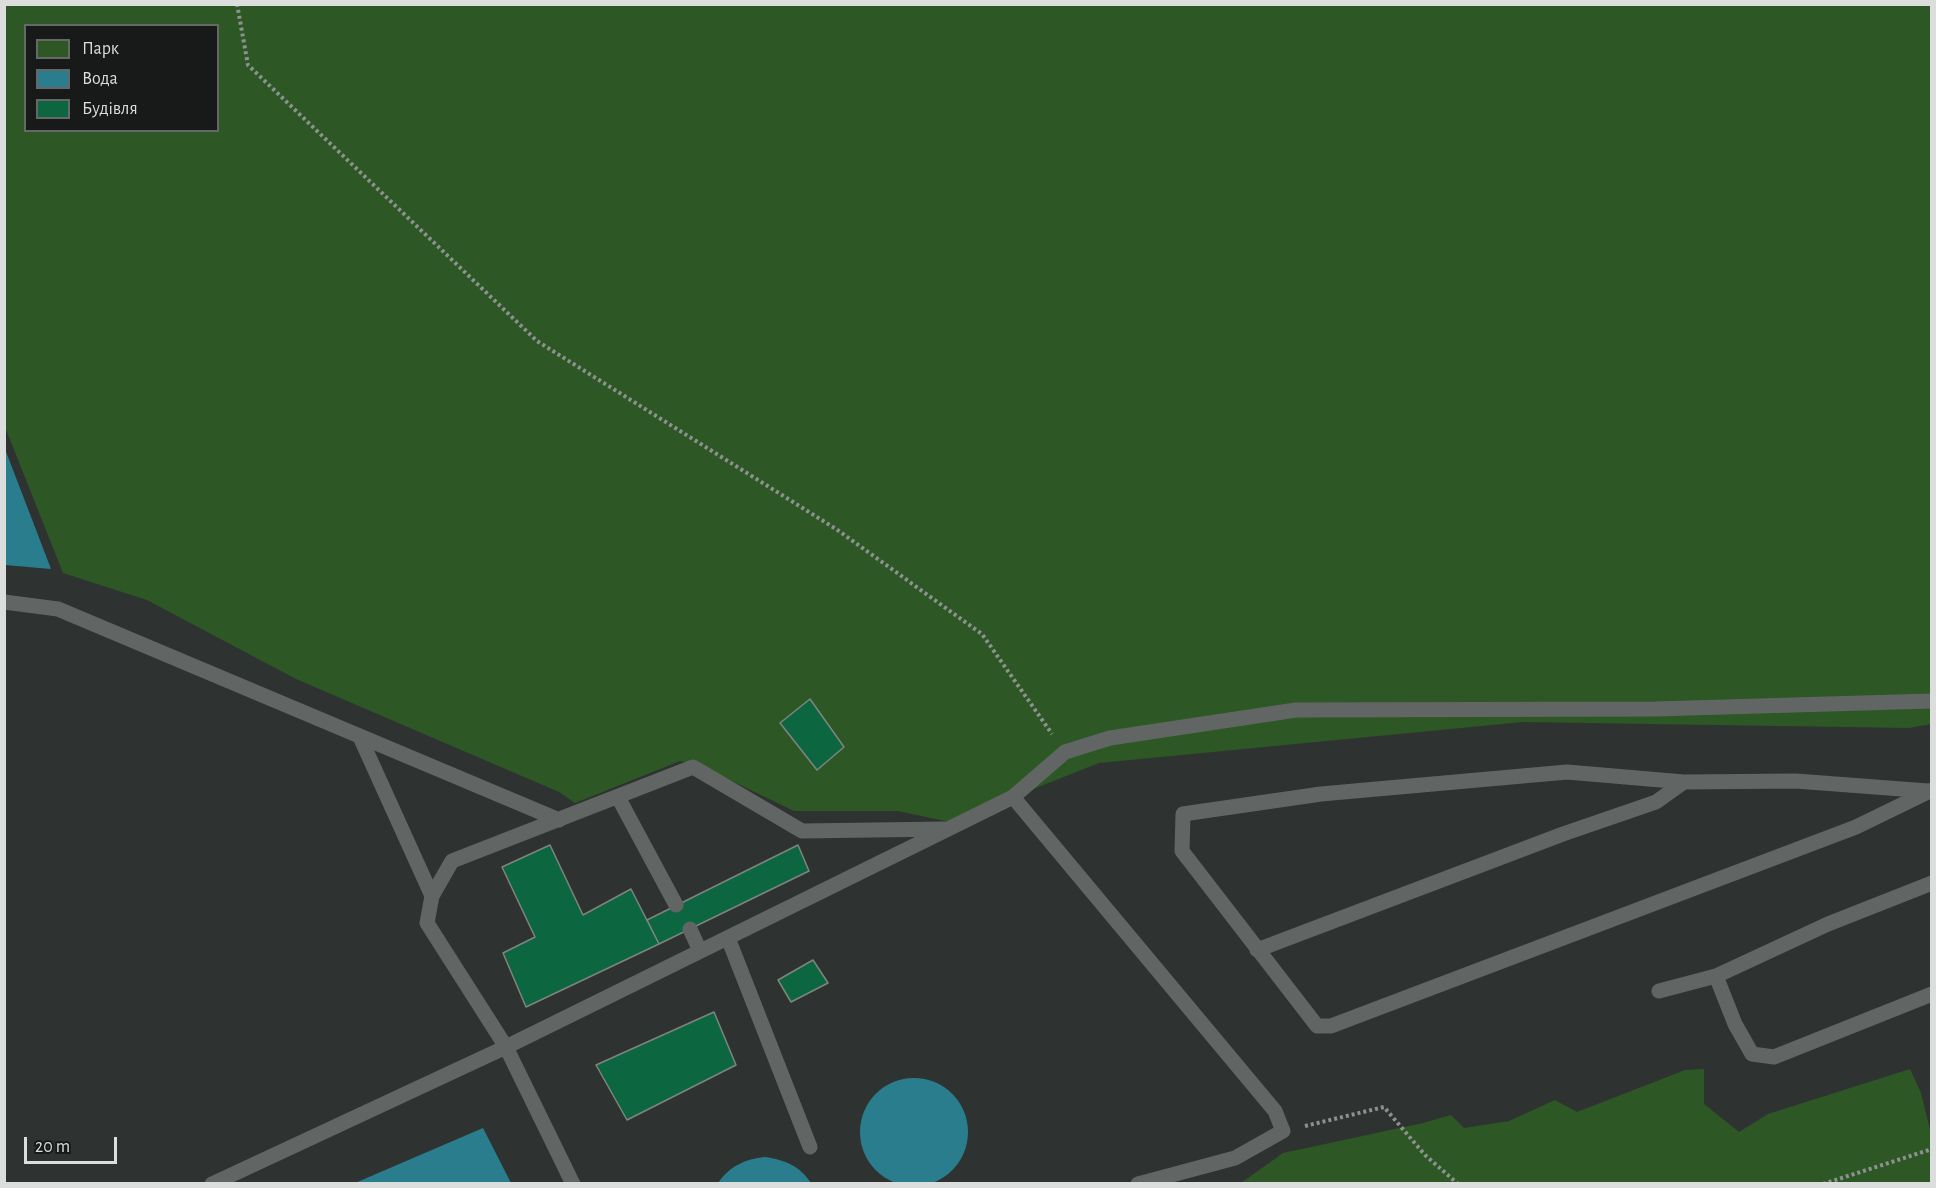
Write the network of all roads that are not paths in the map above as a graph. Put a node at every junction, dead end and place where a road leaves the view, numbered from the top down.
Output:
1 (4, 602) edge
2 (1932, 701) edge
3 (360, 737) junction
4 (1684, 782) junction
5 (1930, 790) edge
6 (618, 797) junction
7 (1013, 797) junction
8 (559, 820) junction
9 (949, 829) junction
10 (1932, 883) edge
11 (432, 896) junction
12 (676, 905) dead end
13 (690, 929) dead end
14 (728, 938) junction
15 (700, 951) junction
16 (1257, 951) junction
17 (1716, 976) junction
18 (1659, 991) dead end
19 (1932, 994) edge
20 (506, 1047) junction
21 (810, 1148) dead end
22 (212, 1184) edge
23 (573, 1184) edge
24 (1138, 1184) edge

1 - 3 lane
2 - 7 lane
3 - 8 lane
3 - 11 lane
4 - 5 lane
4 - 16 lane
4 - 16 lane
5 - 16 lane
6 - 8 lane
6 - 9 lane
6 - 12 lane
7 - 9 lane
7 - 24 lane
8 - 11 lane
9 - 14 lane
10 - 17 lane
11 - 20 lane
13 - 15 lane
14 - 15 lane
14 - 21 lane
15 - 20 lane
17 - 18 lane
17 - 19 lane
20 - 22 lane
20 - 23 lane

